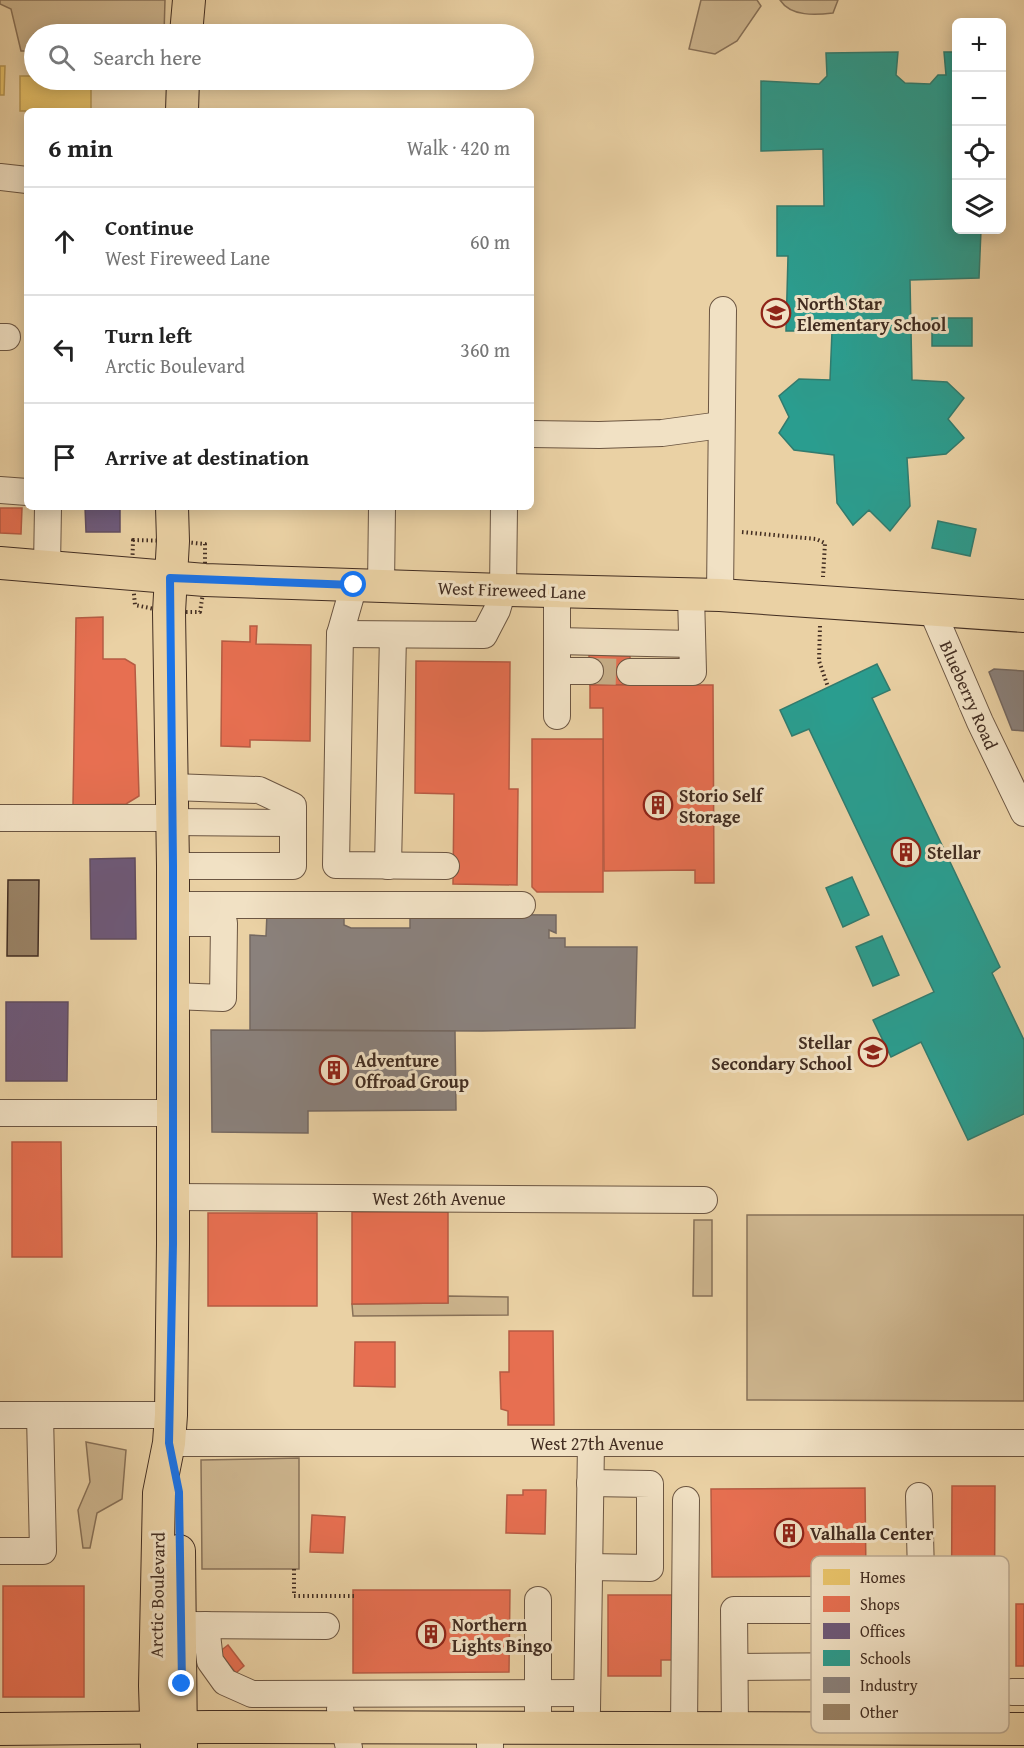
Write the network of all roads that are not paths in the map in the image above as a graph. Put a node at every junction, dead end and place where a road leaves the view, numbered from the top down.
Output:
1 (189, 0) edge
2 (187, 24) edge
3 (183, 90) edge
4 (182, 108) edge
5 (0, 177) edge
6 (24, 180) edge
7 (723, 310) dead end
8 (721, 424) junction
9 (534, 434) edge
10 (0, 490) edge
11 (24, 492) edge
12 (48, 510) edge
13 (172, 510) edge
14 (381, 510) edge
15 (504, 510) edge
16 (0, 563) edge
17 (47, 567) junction
18 (170, 578) junction
19 (368, 586) junction
20 (503, 590) junction
21 (557, 591) junction
22 (705, 595) junction
23 (931, 608) junction
24 (1024, 616) edge
25 (340, 634) junction
26 (393, 635) junction
27 (557, 641) junction
28 (692, 644) junction
29 (557, 670) junction
30 (590, 671) tunnel mouth
31 (630, 672) tunnel mouth
32 (557, 716) dead end
33 (172, 787) junction
34 (1022, 806) edge
35 (0, 818) edge
36 (172, 820) junction
37 (293, 822) junction
38 (173, 866) junction
39 (387, 866) junction
40 (446, 866) dead end
41 (522, 905) dead end
42 (173, 914) junction
43 (173, 996) junction
44 (0, 1113) edge
45 (173, 1113) junction
46 (173, 1197) junction
47 (704, 1200) dead end
48 (0, 1415) edge
49 (40, 1415) junction
50 (170, 1429) junction
51 (591, 1443) junction
52 (1024, 1443) edge
53 (590, 1483) junction
54 (919, 1496) dead end
55 (686, 1500) dead end
56 (0, 1551) edge
57 (921, 1556) edge
58 (589, 1567) junction
59 (538, 1600) dead end
60 (811, 1610) edge
61 (193, 1625) junction
62 (326, 1626) dead end
63 (811, 1666) edge
64 (735, 1667) junction
65 (537, 1693) junction
66 (587, 1693) junction
67 (252, 1694) junction
68 (337, 1694) junction
69 (251, 1728) junction
70 (0, 1729) edge
71 (538, 1729) junction
72 (585, 1729) junction
73 (684, 1729) junction
74 (735, 1729) junction
75 (836, 1733) edge
76 (169, 1738) edge
77 (348, 1738) edge
78 (490, 1738) edge
79 (614, 1739) edge
80 (791, 1739) edge

1 - 2 main road
3 - 4 main road
5 - 6 street
7 - 8 street
8 - 9 street
8 - 22 street
10 - 11 street
12 - 17 street
13 - 18 main road, Arctic Boulevard
14 - 19 street
15 - 20 street
16 - 17 main road, West Fireweed Lane
17 - 18 main road, West Fireweed Lane
18 - 19 main road, West Fireweed Lane
18 - 33 main road, Arctic Boulevard
19 - 20 main road, West Fireweed Lane
19 - 25 street
20 - 21 main road, West Fireweed Lane
20 - 26 street
21 - 22 main road, West Fireweed Lane
21 - 27 street
22 - 23 main road, West Fireweed Lane
22 - 28 street
23 - 24 main road, West Fireweed Lane
23 - 34 street, Blueberry Road
25 - 26 street
25 - 39 street
26 - 39 street
27 - 28 street
27 - 29 street
28 - 31 street
29 - 30 street
29 - 32 street
33 - 36 main road, Arctic Boulevard
33 - 37 street
35 - 36 street
36 - 37 street
36 - 38 main road, Arctic Boulevard
37 - 38 street
38 - 42 main road, Arctic Boulevard
39 - 40 street
41 - 42 street
42 - 43 main road, Arctic Boulevard
42 - 43 street
43 - 45 main road, Arctic Boulevard
44 - 45 street
45 - 46 main road, Arctic Boulevard
46 - 47 street, West 26th Avenue
46 - 50 main road, Arctic Boulevard
48 - 49 street, West 27th Avenue
49 - 50 street, West 27th Avenue
49 - 56 street
50 - 51 street, West 27th Avenue
50 - 61 main road, Arctic Boulevard
50 - 76 main road, Arctic Boulevard
51 - 52 street, West 27th Avenue
51 - 53 street
53 - 58 street
53 - 58 street
54 - 57 street
55 - 73 street
58 - 66 street
59 - 65 street
60 - 64 street
61 - 62 street
61 - 67 street
61 - 76 main road, Arctic Boulevard
63 - 64 street
64 - 74 street
65 - 66 street
65 - 68 street
65 - 71 street
66 - 72 street
67 - 68 street
67 - 69 street
68 - 77 street
69 - 76 main road
69 - 77 main road
70 - 76 main road
71 - 72 main road
71 - 78 main road
72 - 79 main road
73 - 74 main road
73 - 79 main road
74 - 80 main road
75 - 80 main road
77 - 78 main road

